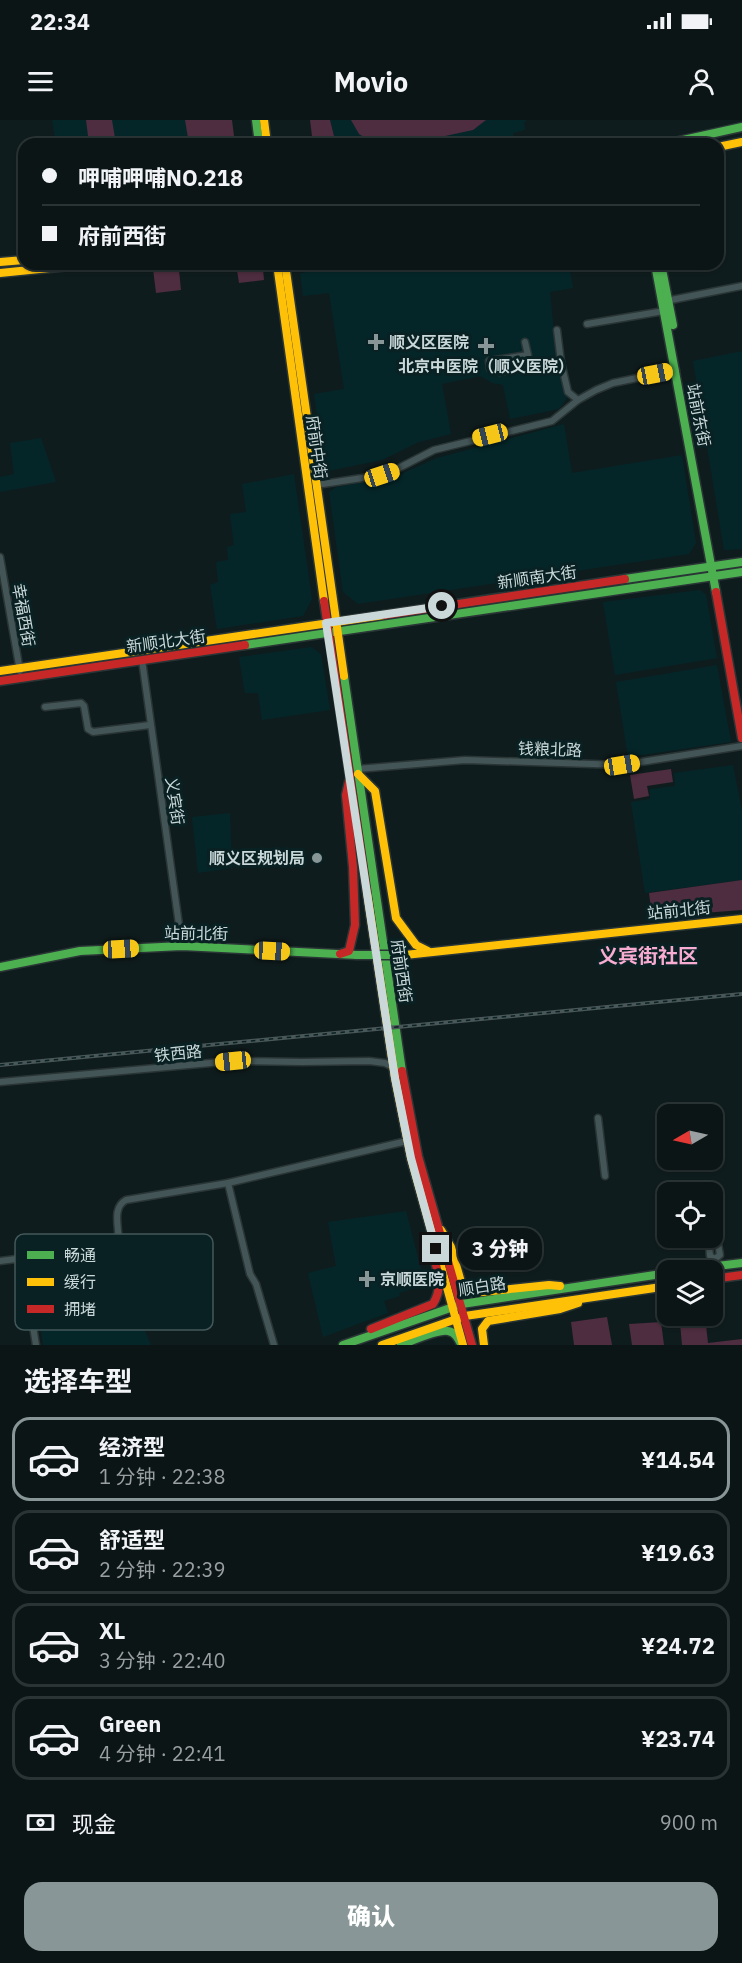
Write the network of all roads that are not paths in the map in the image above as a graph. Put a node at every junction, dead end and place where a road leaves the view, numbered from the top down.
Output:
1 (256, 120) edge
2 (264, 120) edge
3 (742, 127) edge
4 (258, 138) edge
5 (266, 138) edge
6 (692, 138) edge
7 (742, 142) edge
8 (724, 146) edge
9 (18, 260) edge
10 (0, 262) edge
11 (30, 270) edge
12 (278, 270) edge
13 (286, 270) edge
14 (656, 270) edge
15 (662, 270) edge
16 (0, 273) edge
17 (742, 286) edge
18 (665, 304) junction
19 (587, 324) dead end
20 (556, 330) dead end
21 (525, 342) dead end
22 (561, 362) junction
23 (676, 370) junction
24 (578, 400) junction
25 (316, 484) junction
26 (0, 557) edge
27 (742, 562) edge
28 (715, 571) junction
29 (742, 572) edge
30 (331, 622) junction
31 (337, 632) junction
32 (328, 633) junction
33 (142, 660) junction
34 (19, 668) junction
35 (0, 671) edge
36 (21, 678) junction
37 (0, 681) edge
38 (45, 707) dead end
39 (742, 712) edge
40 (150, 725) junction
41 (742, 738) edge
42 (742, 746) edge
43 (355, 773) junction
44 (742, 919) edge
45 (182, 946) junction
46 (435, 952) junction
47 (340, 954) junction
48 (0, 967) edge
49 (394, 1067) junction
50 (0, 1082) edge
51 (598, 1118) dead end
52 (407, 1141) junction
53 (605, 1176) dead end
54 (228, 1183) junction
55 (436, 1230) junction
56 (119, 1234) edge
57 (15, 1259) edge
58 (0, 1262) edge
59 (723, 1262) edge
60 (742, 1263) edge
61 (657, 1275) edge
62 (742, 1275) edge
63 (723, 1278) edge
64 (569, 1288) junction
65 (657, 1288) edge
66 (593, 1297) junction
67 (463, 1310) junction
68 (453, 1312) junction
69 (34, 1330) edge
70 (353, 1341) junction
71 (36, 1345) edge
72 (274, 1345) edge
73 (343, 1345) edge
74 (382, 1345) edge
75 (401, 1345) edge
76 (462, 1345) edge
77 (472, 1345) edge
78 (484, 1345) edge

1 - 4 main road
2 - 5 main road
3 - 6 main road
7 - 8 main road
9 - 10 main road
11 - 16 main road
12 - 30 main road, 府前中街
13 - 25 main road, 府前中街
14 - 18 main road, 站前东街
15 - 18 main road, 站前东街
17 - 18 street
18 - 19 street
18 - 23 main road, 站前东街
18 - 28 main road, 站前东街
20 - 22 street
21 - 22 street
22 - 24 street
23 - 24 street
23 - 28 main road, 站前东街
24 - 25 street
25 - 30 main road, 府前中街
26 - 34 street, 幸福西街
27 - 28 main road, 新顺南大街
28 - 29 main road, 新顺南大街
28 - 30 main road, 新顺南大街
28 - 31 main road, 新顺南大街
28 - 39 main road
28 - 41 main road
30 - 31 main road, 府前中街
30 - 32 main road, 府前中街
30 - 34 main road, 新顺北大街
31 - 32 main road, 新顺北大街
31 - 43 main road, 府前西街
32 - 33 main road, 新顺北大街
32 - 43 main road, 府前西街
33 - 36 main road, 新顺北大街
33 - 40 street, 义宾街
34 - 35 main road, 新顺北大街
34 - 36 street, 幸福西街
36 - 37 main road, 新顺北大街
38 - 40 street
40 - 45 street, 义宾街
42 - 43 street, 钱粮北路
43 - 46 main road
43 - 47 main road
43 - 49 main road, 府前西街
43 - 55 main road, 府前西街
44 - 46 main road, 站前北街
45 - 47 main road, 站前北街
45 - 48 main road, 站前北街
46 - 47 main road, 站前北街, bridge
49 - 50 street, 铁西路
49 - 52 main road, 府前西街
51 - 53 street
52 - 54 street
52 - 55 main road, 府前西街
54 - 56 street
54 - 72 street
55 - 64 main road
55 - 67 main road, 府前西街
55 - 68 main road, 府前西街
55 - 70 main road
57 - 58 street
59 - 60 main road
61 - 64 main road, 顺白路
62 - 63 main road
64 - 67 main road, 顺白路
65 - 66 main road, 顺白路
66 - 67 main road, 顺白路
66 - 78 main road
67 - 68 main road, 顺白路
67 - 77 main road, 府前西街
68 - 70 main road, 顺白路
68 - 74 main road, 顺白路
68 - 76 main road, 府前西街
69 - 71 street
70 - 73 main road, 顺白路
75 - 76 main road

